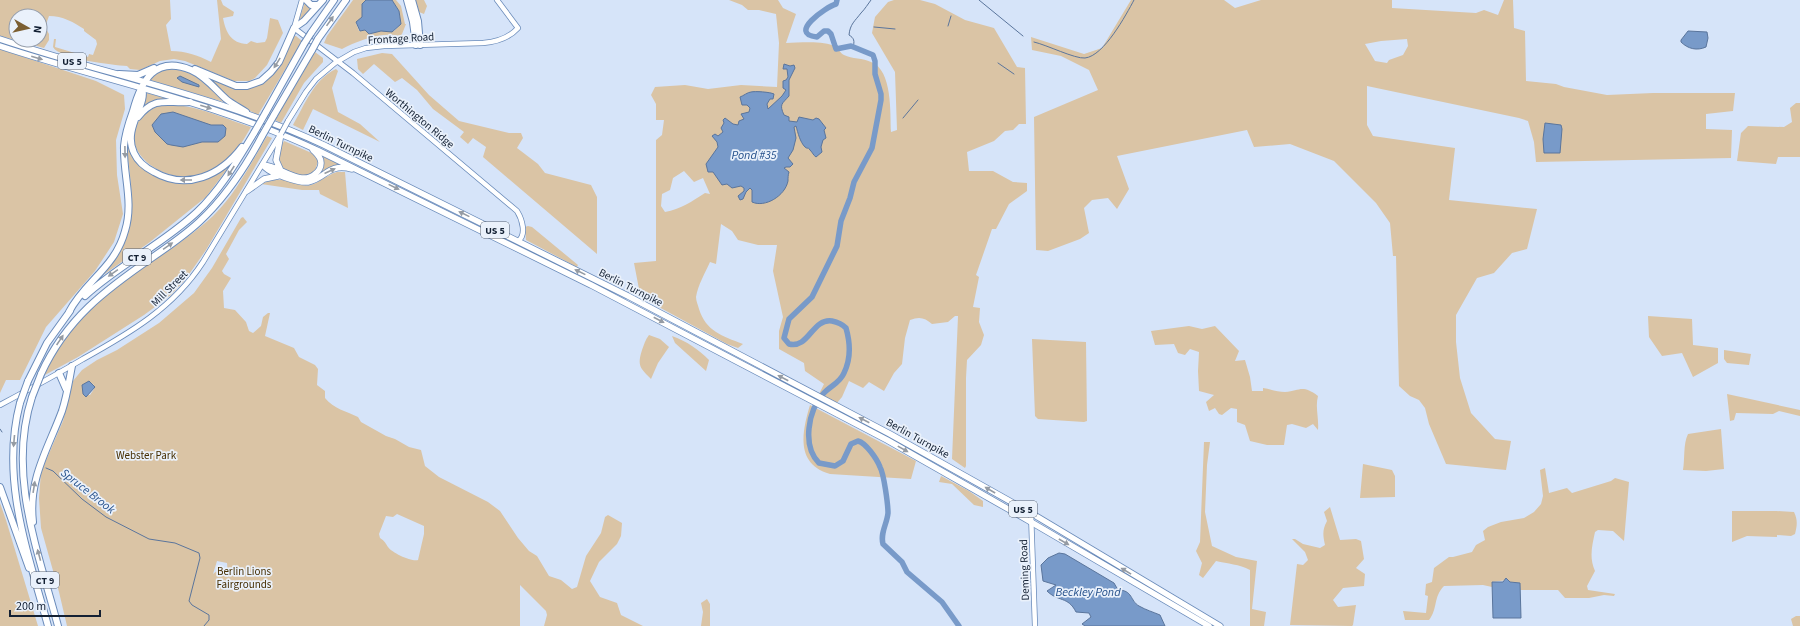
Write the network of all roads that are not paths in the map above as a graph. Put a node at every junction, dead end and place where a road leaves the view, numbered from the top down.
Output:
1 (302, 0) edge
2 (306, 0) edge
3 (334, 0) edge
4 (349, 0) edge
5 (407, 0) edge
6 (412, 0) edge
7 (496, 0) edge
8 (320, 2) edge
9 (344, 2) edge
10 (294, 28) junction
11 (0, 39) edge
12 (418, 45) junction
13 (0, 46) edge
14 (337, 61) junction
15 (182, 67) junction
16 (159, 68) junction
17 (119, 74) junction
18 (144, 82) junction
19 (142, 88) junction
20 (190, 102) junction
21 (246, 112) junction
22 (134, 122) junction
23 (281, 134) joint
24 (252, 135) junction
25 (278, 143) junction
26 (309, 146) junction
27 (262, 165) junction
28 (359, 170) junction
29 (281, 173) junction
30 (247, 191) junction
31 (518, 241) junction
32 (515, 248) junction
33 (69, 312) junction
34 (72, 366) junction
35 (58, 373) junction
36 (67, 392) junction
37 (0, 405) edge
38 (0, 487) edge
39 (1031, 513) junction
40 (1031, 522) junction
41 (35, 539) junction
42 (40, 595) junction
43 (1183, 608) junction
44 (48, 626) edge
45 (58, 626) edge
46 (1035, 626) edge
47 (1210, 626) edge
48 (1220, 626) edge

1 - 10 main road
2 - 8 highway
3 - 24 highway, CT 9, bridge
4 - 9 highway
5 - 12 highway
6 - 12 highway
7 - 12 main road, Frontage Road
8 - 10 highway
41 -> 9 highway, CT 9, bridge
10 - 14 main road, Worthington Ridge
10 -> 15 highway
11 - 17 highway, Berlin Turnpike / US 5
12 - 14 main road, Frontage Road
13 -> 19 highway, Berlin Turnpike / US 5
14 - 23 main road, Frontage Road, bridge
14 - 31 main road, Worthington Ridge
15 - 16 highway
15 - 21 highway
16 - 17 highway
16 - 18 highway
17 - 18 highway, Berlin Turnpike / US 5
18 - 19 highway
18 - 21 highway, Berlin Turnpike / US 5
19 - 20 highway, Berlin Turnpike / US 5
19 - 22 highway
19 -> 33 highway
20 - 22 highway
20 -> 26 highway, Berlin Turnpike / US 5
31 -> 21 highway, Berlin Turnpike / US 5
24 -> 22 highway
23 - 25 highway
24 -> 33 highway, CT 9
25 - 27 main road, Mill Street
25 - 29 highway
26 - 28 highway, Berlin Turnpike / US 5
26 - 29 highway
27 - 29 highway
27 - 30 main road, Mill Street
29 -> 28 highway
28 -> 32 highway, Berlin Turnpike / US 5
29 - 30 highway
30 - 34 main road, Mill Street
31 - 32 main road, Worthington Ridge
39 -> 31 highway, Berlin Turnpike / US 5
32 -> 40 highway, Berlin Turnpike / US 5
33 -> 42 highway, CT 9, bridge
34 - 35 main road, Mill Street
34 - 36 highway
35 - 36 highway
35 - 37 main road, Mill Street
41 -> 36 highway
38 - 42 highway
39 - 40 main road, Deming Road
43 -> 39 highway, Berlin Turnpike / US 5
40 -> 43 highway, Berlin Turnpike / US 5
40 - 46 main road, Deming Road
45 -> 41 highway, CT 9
42 - 44 highway, CT 9
43 - 47 highway, Berlin Turnpike / US 5
43 - 48 highway, Berlin Turnpike / US 5

